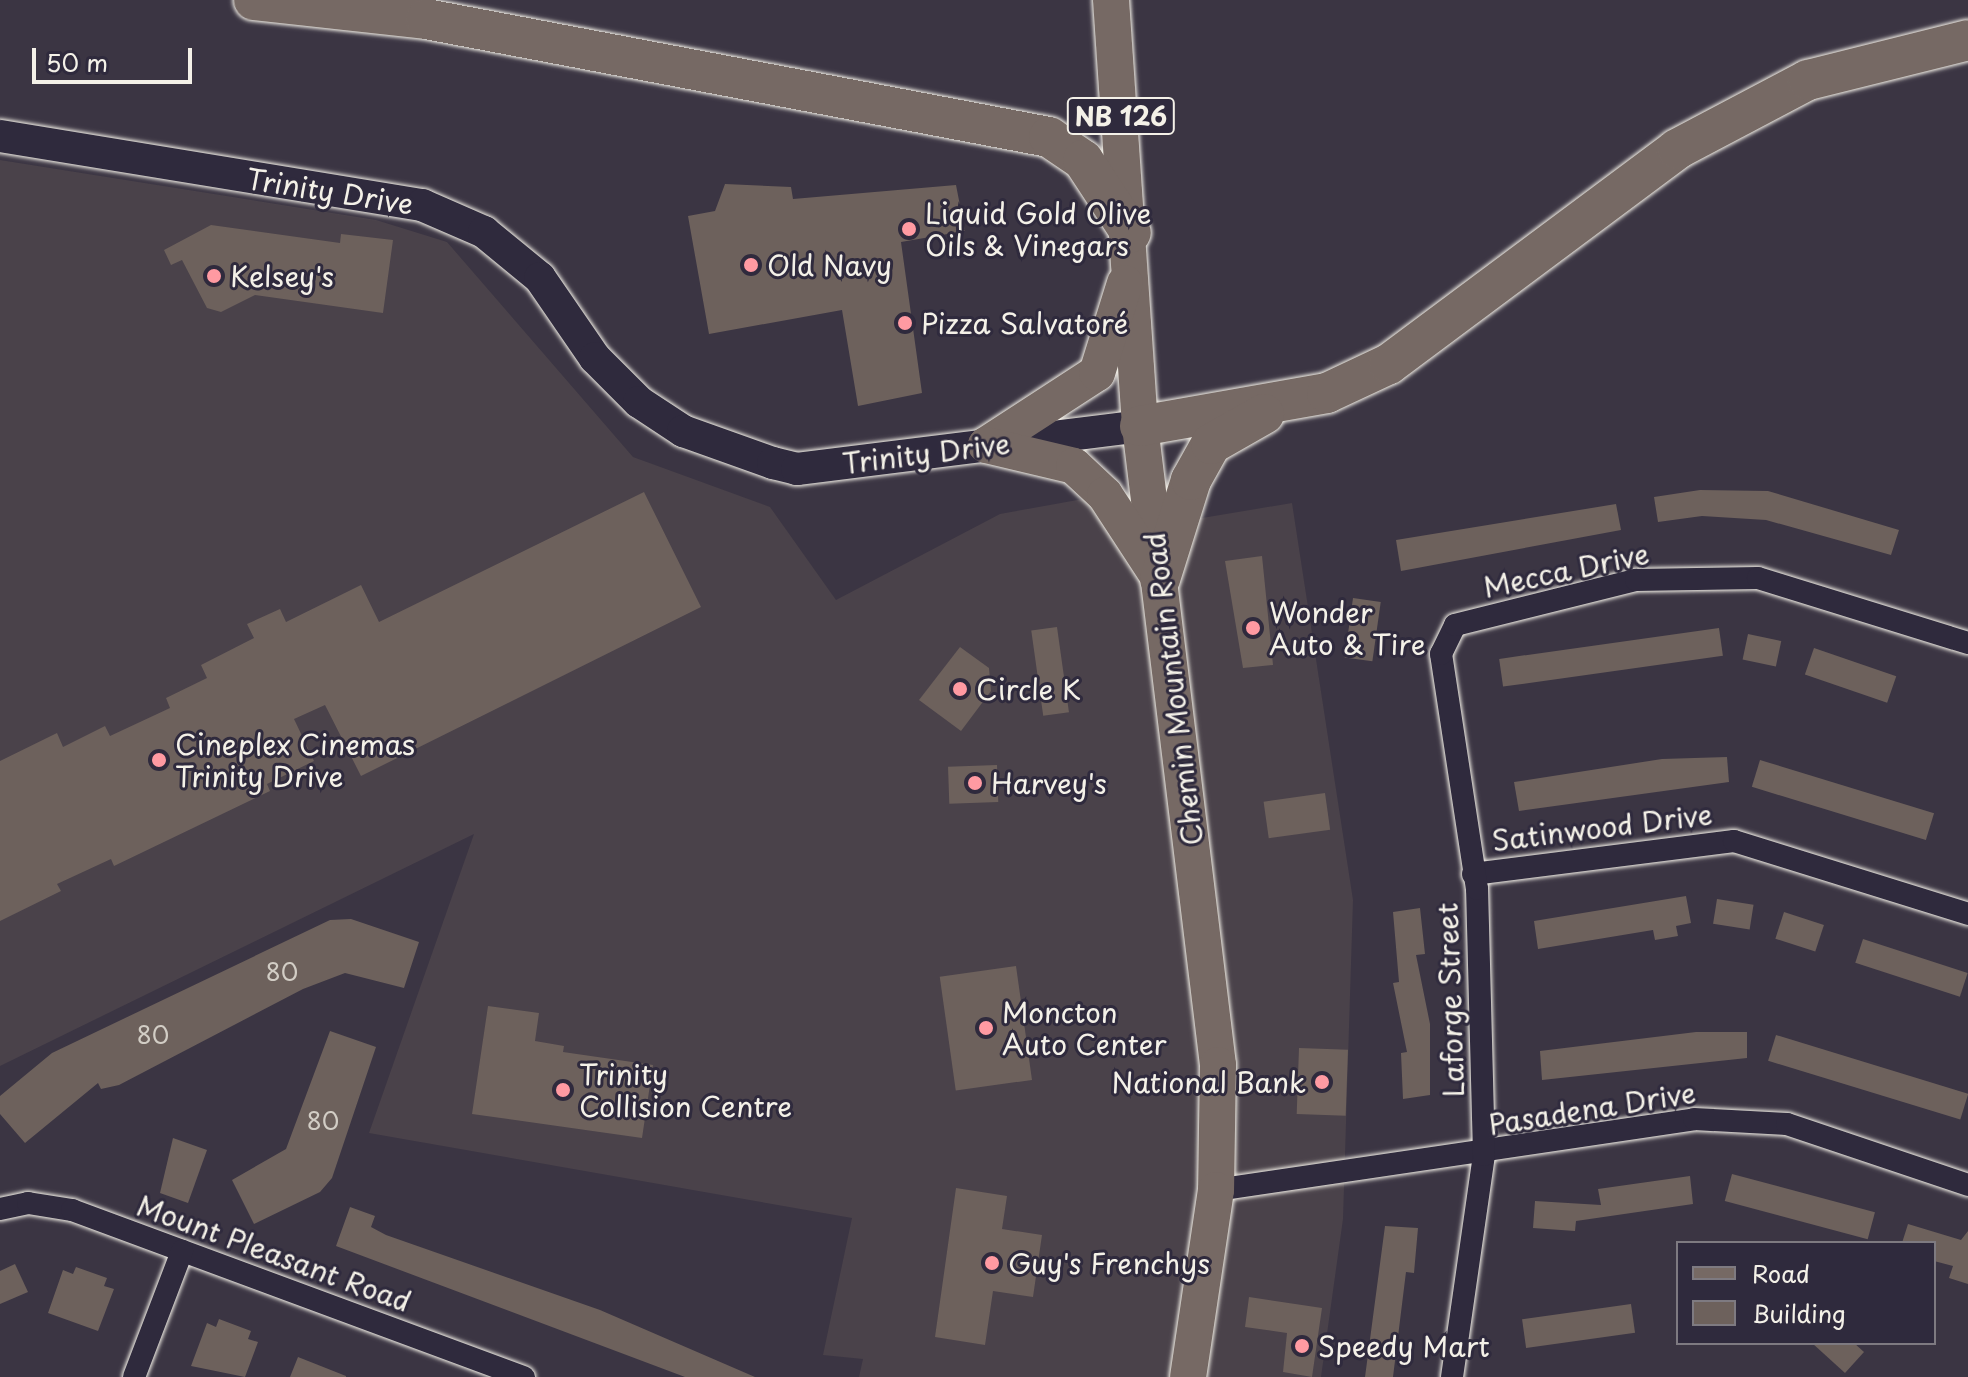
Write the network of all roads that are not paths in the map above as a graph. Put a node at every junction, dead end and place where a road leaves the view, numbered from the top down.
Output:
1 (254, 0) edge
2 (1111, 0) edge
3 (1968, 40) edge
4 (0, 136) edge
5 (1132, 247) junction
6 (1288, 400) junction
7 (1140, 426) junction
8 (986, 445) junction
9 (1160, 579) junction
10 (1455, 625) joint
11 (1968, 643) edge
12 (1473, 874) junction
13 (1968, 914) edge
14 (1484, 1155) junction
15 (1968, 1185) edge
16 (1216, 1190) junction
17 (0, 1209) edge
18 (182, 1251) junction
19 (134, 1377) edge
20 (524, 1377) edge
21 (1188, 1377) edge
22 (1452, 1377) edge

1 - 5 highway
2 - 5 main road, Chemin Mountain Road / NB 126
3 - 6 highway
4 - 8 street, Trinity Drive
5 - 7 main road, Chemin Mountain Road / NB 126
5 - 8 main road
6 - 7 highway
6 - 9 highway
7 - 8 street, Trinity Drive
7 - 9 main road, Chemin Mountain Road / NB 126
8 - 9 main road
9 - 16 main road, Chemin Mountain Road / NB 126
10 - 11 street, Mecca Drive
10 - 12 street, Laforge Street
12 - 13 street, Satinwood Drive
12 - 14 street, Laforge Street
14 - 15 street, Pasadena Drive
14 - 16 street, Pasadena Drive
14 - 22 street, Laforge Street
16 - 21 main road, Chemin Mountain Road / NB 126
17 - 18 street, Mount Pleasant Road
18 - 19 street
18 - 20 street, Mount Pleasant Road

